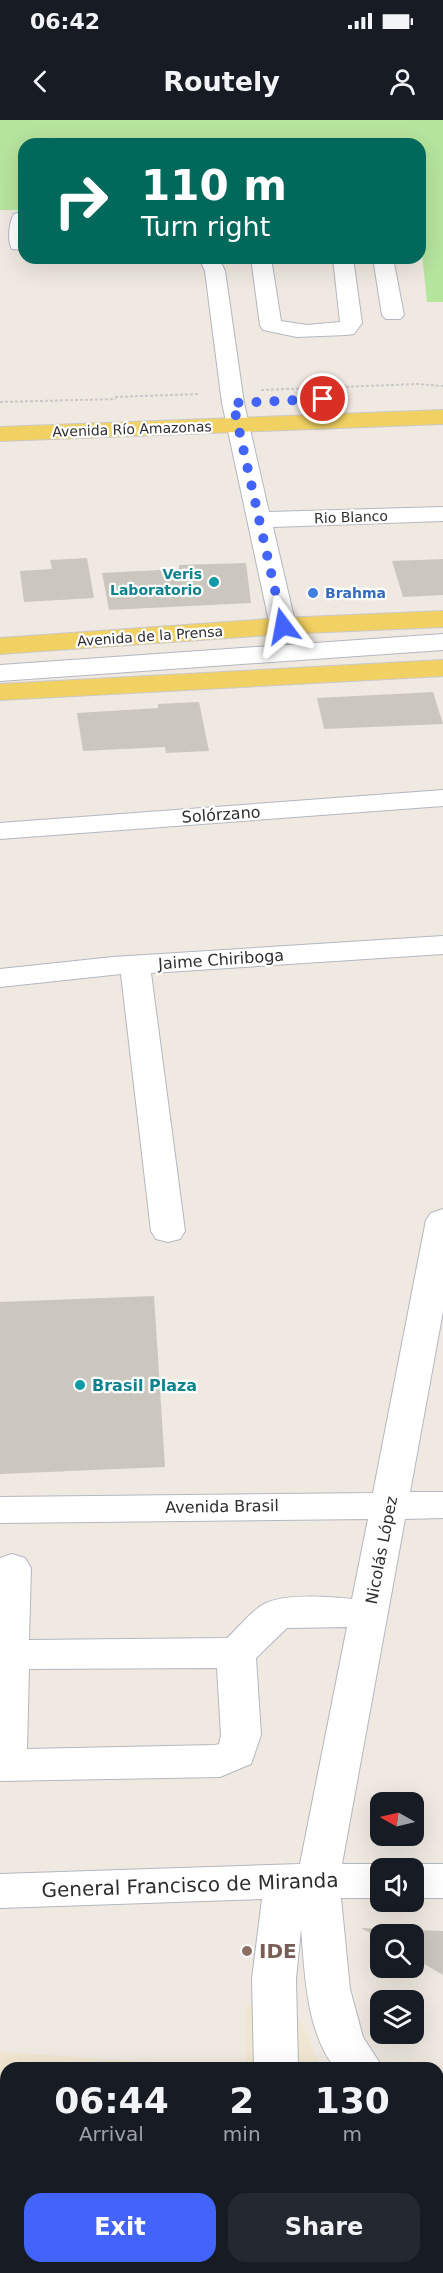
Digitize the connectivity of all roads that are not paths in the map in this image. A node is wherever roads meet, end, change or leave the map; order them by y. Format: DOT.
graph roads {
  1 [pos="18,230"];
  2 [pos="14,245"];
  3 [pos="212,264"];
  4 [pos="262,264"];
  5 [pos="344,264"];
  6 [pos="384,264"];
  7 [pos="393,315"];
  8 [pos="443,396"];
  9 [pos="383,398"];
  10 [pos="235,408"];
  11 [pos="443,417"];
  12 [pos="0,434"];
  13 [pos="443,514"];
  14 [pos="258,520"];
  15 [pos="443,619"];
  16 [pos="283,626"];
  17 [pos="443,642"];
  18 [pos="0,646"];
  19 [pos="443,668"];
  20 [pos="0,673"];
  21 [pos="0,692"];
  22 [pos="443,798"];
  23 [pos="0,831"];
  24 [pos="443,945"];
  25 [pos="135,965"];
  26 [pos="0,978"];
  27 [pos="443,1220"];
  28 [pos="168,1231"];
  29 [pos="389,1504"];
  30 [pos="443,1506"];
  31 [pos="0,1510"];
  32 [pos="12,1568"];
  33 [pos="368,1614"];
  34 [pos="236,1653"];
  35 [pos="4,1655"];
  36 [pos="3,1765"];
  37 [pos="302,1880"];
  38 [pos="370,1881"];
  39 [pos="424,1881"];
  40 [pos="443,1881"];
  41 [pos="0,1891"];
  42 [pos="276,2062"];
  43 [pos="356,2062"];
  1 -- 2 [label="street"];
  3 -- 10 [label="street"];
  4 -- 5 [label="street"];
  6 -- 7 [label="street"];
  8 -- 9 [label="main road"];
  10 -- 11 [label="main road, Avenida Río Amazonas"];
  10 -- 12 [label="main road, Avenida Río Amazonas"];
  10 -- 14 [label="street"];
  13 -- 14 [label="street, Rio Blanco"];
  14 -- 16 [label="street"];
  15 -- 16 [label="main road, Avenida de la Prensa"];
  16 -- 18 [label="main road, Avenida de la Prensa"];
  17 -- 20 [label="street"];
  19 -- 21 [label="main road"];
  22 -- 23 [label="street, Solórzano"];
  24 -- 25 [label="street, Jaime Chiriboga"];
  25 -- 26 [label="street, Jaime Chiriboga"];
  25 -- 28 [label="street"];
  27 -- 29 [label="street, Nicolás López"];
  29 -- 30 [label="street, Avenida Brasil"];
  29 -- 31 [label="street, Avenida Brasil"];
  29 -- 33 [label="street, Nicolás López"];
  32 -- 35 [label="street"];
  33 -- 34 [label="street"];
  33 -- 37 [label="street, Nicolás López"];
  34 -- 35 [label="street"];
  34 -- 36 [label="street"];
  35 -- 36 [label="street"];
  37 -- 38 [label="street, General Francisco de Miranda"];
  37 -- 41 [label="street, General Francisco de Miranda"];
  37 -- 42 [label="street"];
  37 -- 43 [label="street"];
  39 -- 40 [label="street"];
}
